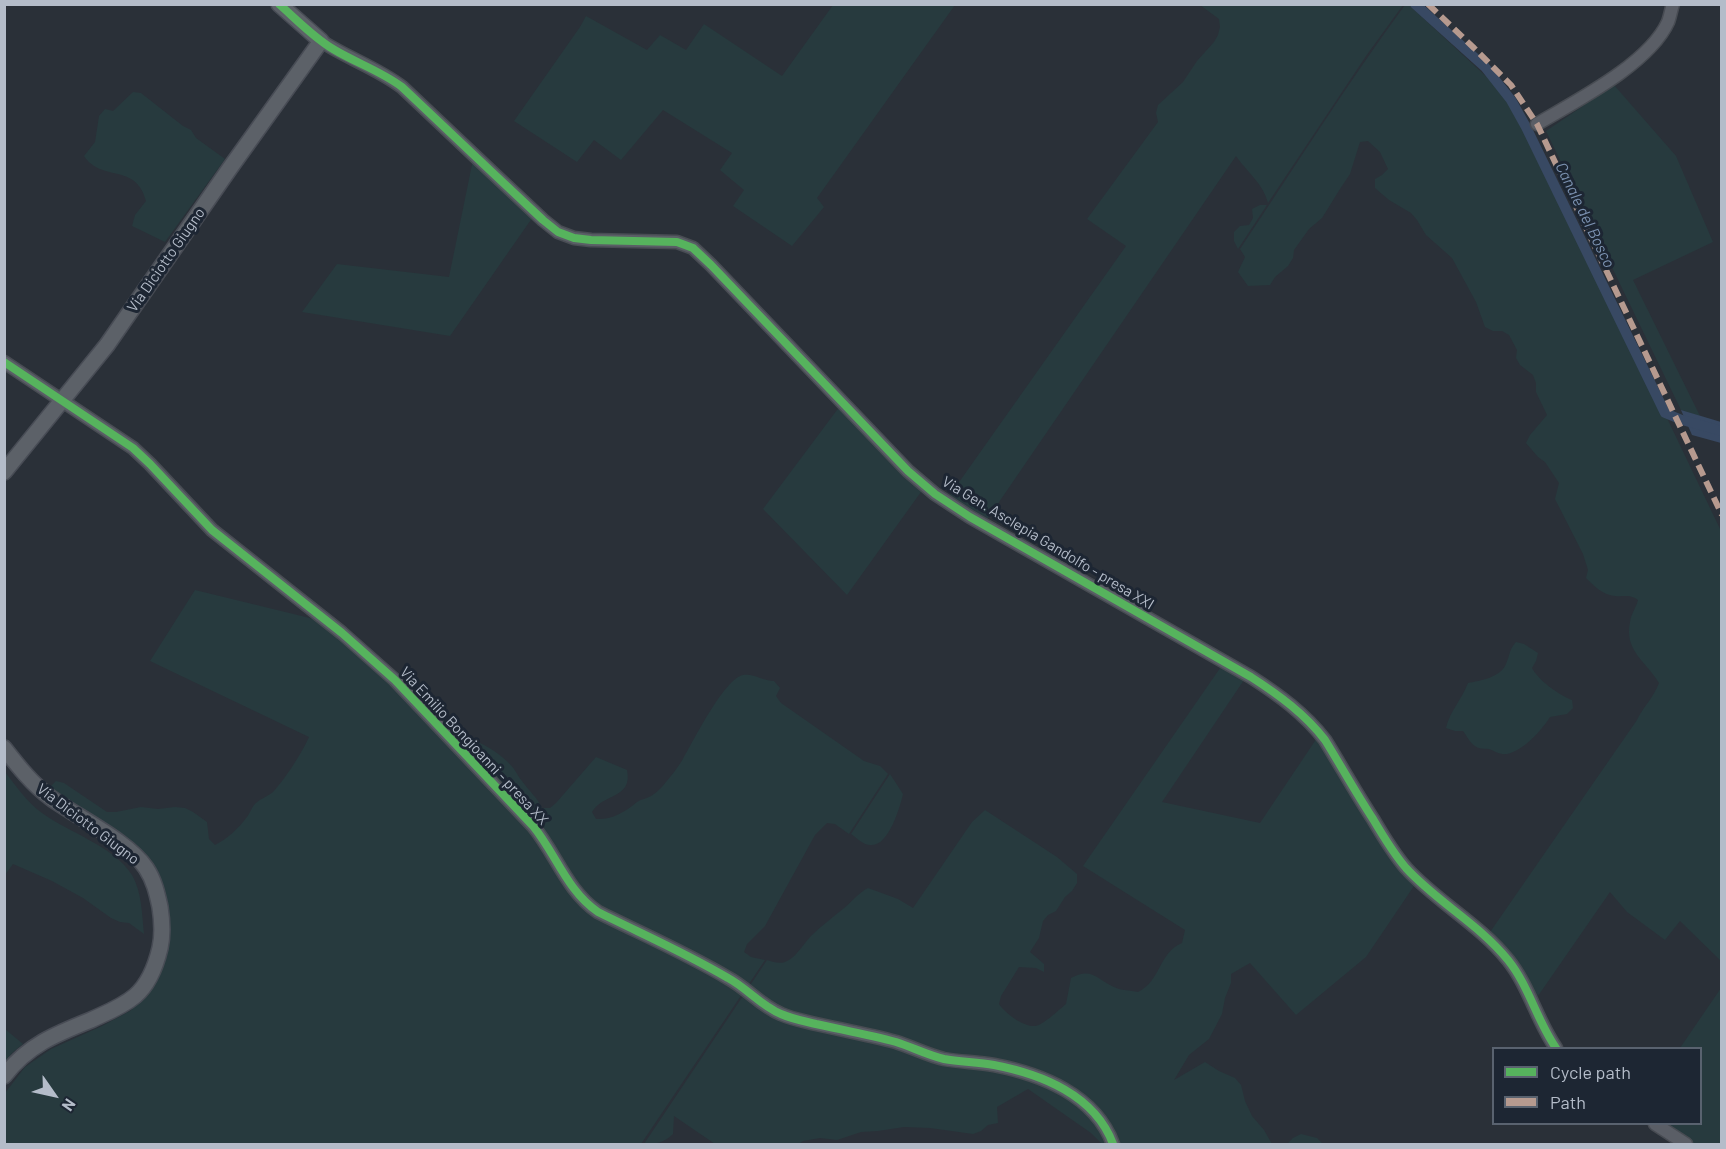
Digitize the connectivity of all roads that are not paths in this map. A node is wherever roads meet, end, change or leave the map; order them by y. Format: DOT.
graph roads {
  1 [pos="279,4"];
  2 [pos="1673,4"];
  3 [pos="321,41"];
  4 [pos="1537,124"];
  5 [pos="4,362"];
  6 [pos="62,401"];
  7 [pos="4,472"];
  8 [pos="4,748"];
  9 [pos="1555,1047"];
  10 [pos="4,1076"];
  11 [pos="1657,1125"];
  12 [pos="1113,1144"];
  13 [pos="1686,1144"];
  1 -- 3 [label="main road"];
  2 -- 4 [label="street"];
  3 -- 6 [label="main road, Via Diciotto Giugno"];
  3 -- 9 [label="street, Via Gen. Asclepia Gandolfo - presa XXI"];
  5 -- 6 [label="street, Via Emilio Bongioanni - presa XX"];
  6 -- 7 [label="main road, Via Diciotto Giugno"];
  6 -- 12 [label="street, Via Emilio Bongioanni - presa XX"];
  8 -- 10 [label="main road, Via Diciotto Giugno"];
  11 -- 13 [label="street"];
}
